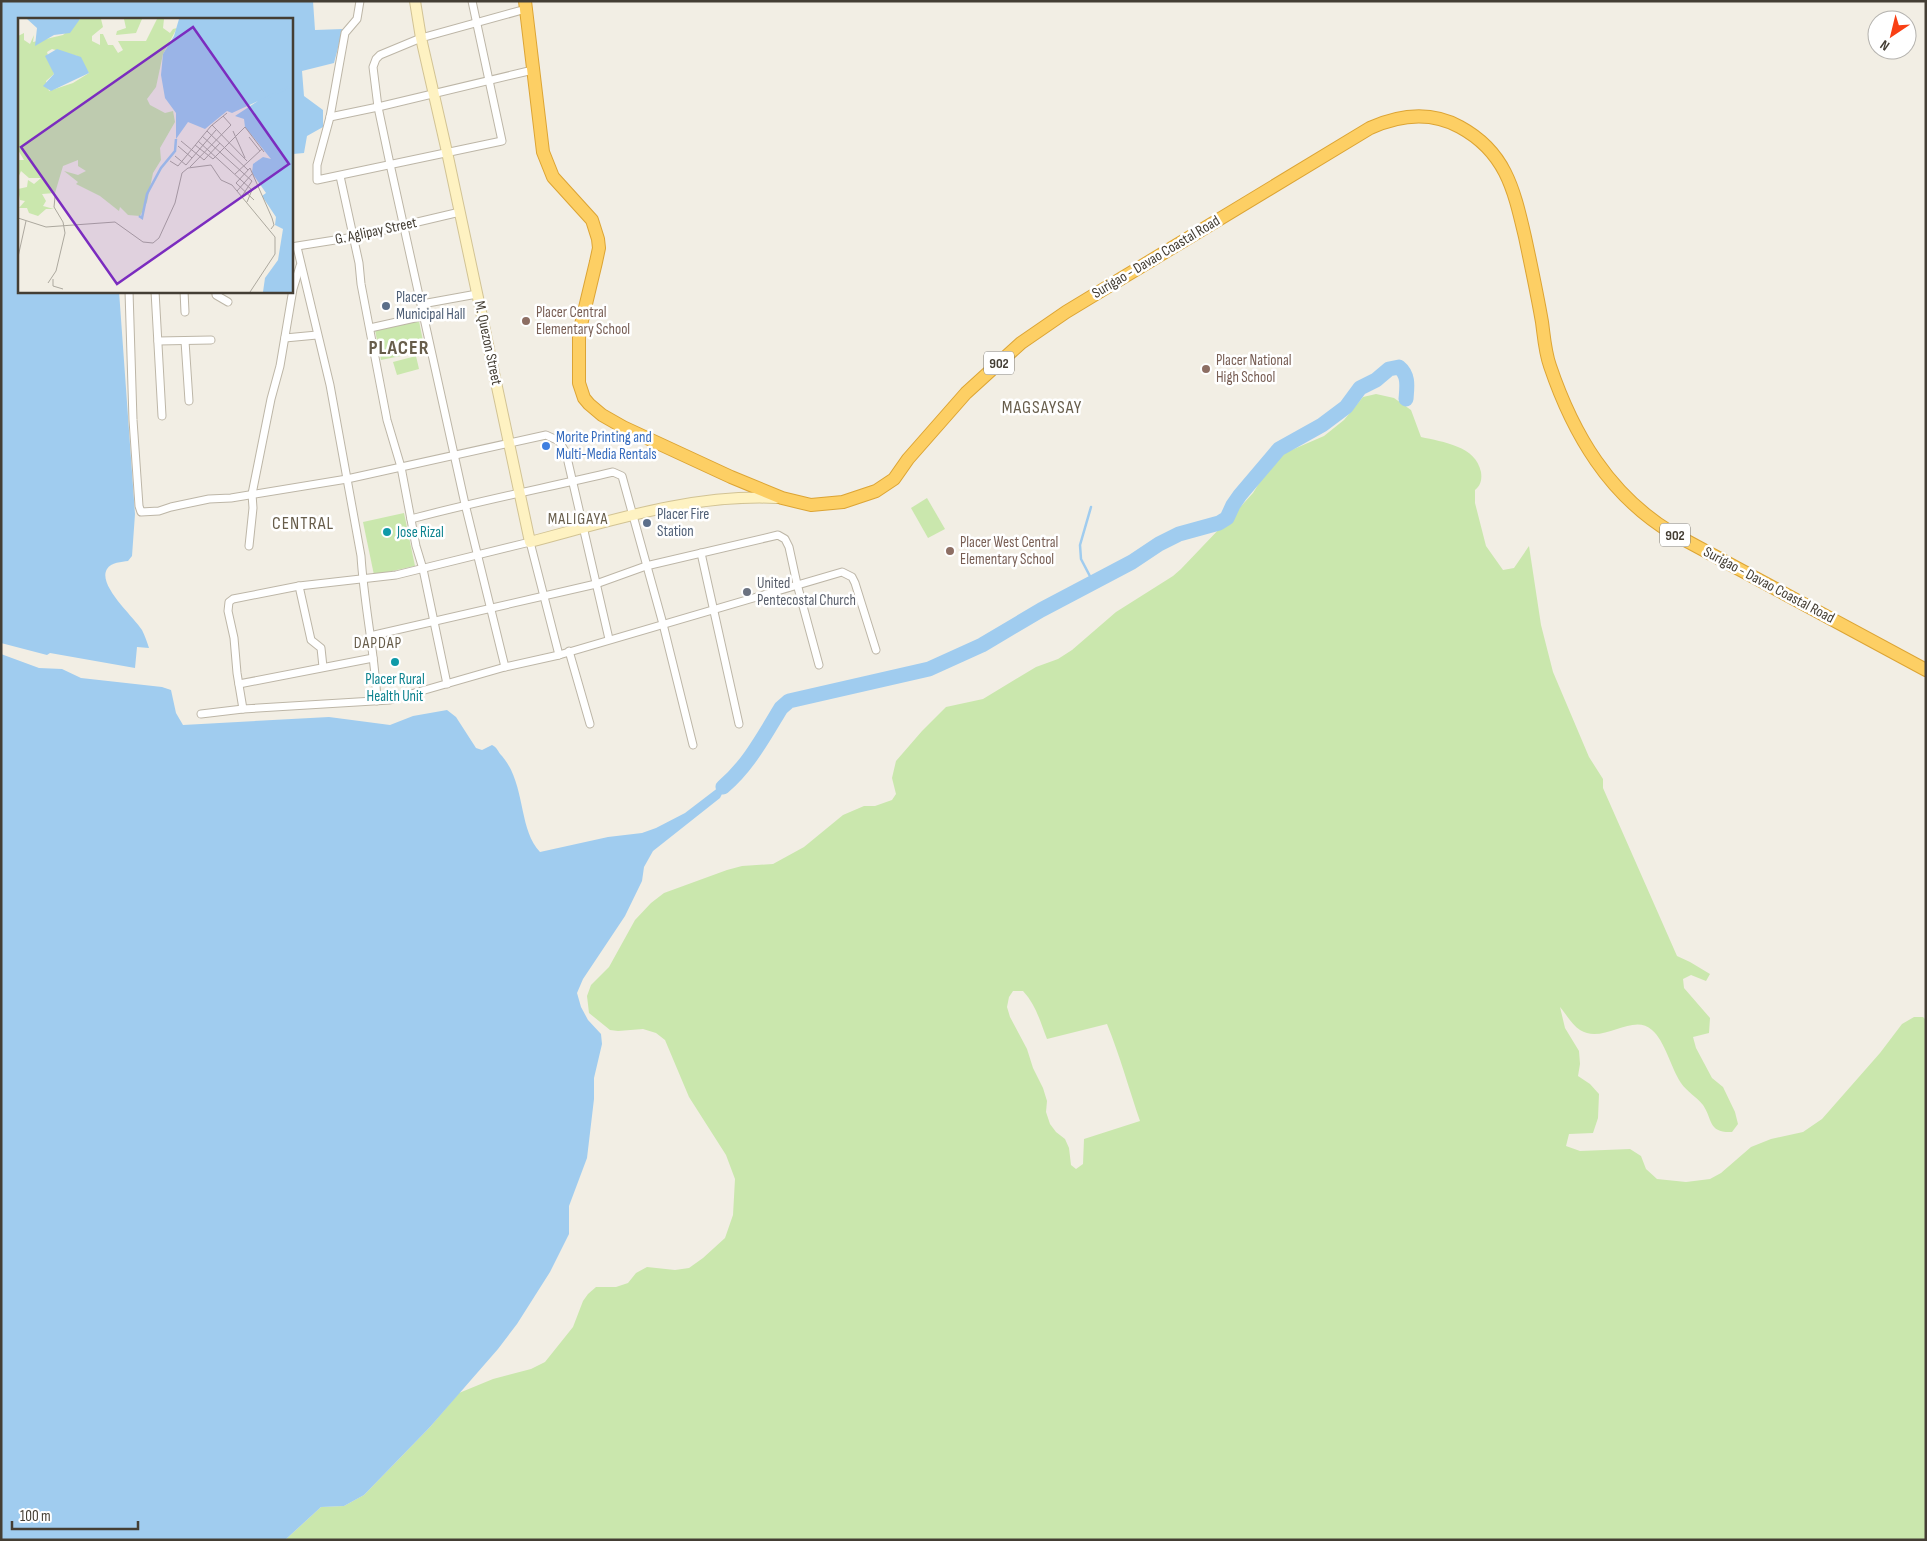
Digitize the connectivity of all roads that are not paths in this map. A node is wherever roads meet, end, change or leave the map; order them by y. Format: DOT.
graph roads {
  1 [pos="360,1"];
  2 [pos="415,1"];
  3 [pos="472,1"];
  4 [pos="525,5"];
  5 [pos="477,23"];
  6 [pos="421,38"];
  7 [pos="533,70"];
  8 [pos="488,81"];
  9 [pos="434,94"];
  10 [pos="378,107"];
  11 [pos="330,117"];
  12 [pos="447,152"];
  13 [pos="390,164"];
  14 [pos="340,176"];
  15 [pos="460,212"];
  16 [pos="404,226"];
  17 [pos="354,236"];
  18 [pos="294,247"];
  19 [pos="300,266"];
  20 [pos="129,292"];
  21 [pos="155,292"];
  22 [pos="184,292"];
  23 [pos="216,292"];
  24 [pos="477,294"];
  25 [pos="228,302"];
  26 [pos="422,304"];
  27 [pos="185,312"];
  28 [pos="424,316"];
  29 [pos="370,328"];
  30 [pos="317,335"];
  31 [pos="285,338"];
  32 [pos="211,340"];
  33 [pos="158,341"];
  34 [pos="185,341"];
  35 [pos="189,401"];
  36 [pos="162,416"];
  37 [pos="510,442"];
  38 [pos="454,454"];
  39 [pos="401,467"];
  40 [pos="347,479"];
  41 [pos="572,482"];
  42 [pos="252,494"];
  43 [pos="521,494"];
  44 [pos="782,498"];
  45 [pos="465,504"];
  46 [pos="632,516"];
  47 [pos="411,519"];
  48 [pos="583,528"];
  49 [pos="530,542"];
  50 [pos="249,546"];
  51 [pos="702,553"];
  52 [pos="478,556"];
  53 [pos="646,566"];
  54 [pos="423,569"];
  55 [pos="362,580"];
  56 [pos="596,584"];
  57 [pos="797,584"];
  58 [pos="299,586"];
  59 [pos="544,595"];
  60 [pos="490,608"];
  61 [pos="715,609"];
  62 [pos="434,622"];
  63 [pos="663,624"];
  64 [pos="370,636"];
  65 [pos="610,639"];
  66 [pos="876,650"];
  67 [pos="569,651"];
  68 [pos="559,655"];
  69 [pos="373,658"];
  70 [pos="819,665"];
  71 [pos="323,667"];
  72 [pos="505,667"];
  73 [pos="1926,670"];
  74 [pos="240,684"];
  75 [pos="447,684"];
  76 [pos="377,701"];
  77 [pos="243,709"];
  78 [pos="201,714"];
  79 [pos="590,724"];
  80 [pos="739,724"];
  81 [pos="693,745"];
  1 -- 11 [label="street"];
  2 -- 6 [label="street, M. Quezon Street"];
  3 -- 5 [label="street"];
  4 -- 5 [label="street"];
  4 -- 7 [label="highway, Surigao - Davao Coastal Road / 902"];
  5 -- 6 [label="street"];
  5 -- 8 [label="street"];
  6 -- 9 [label="street, M. Quezon Street"];
  6 -- 10 [label="street"];
  7 -- 8 [label="street"];
  7 -- 44 [label="highway, Surigao - Davao Coastal Road / 902"];
  8 -- 9 [label="street"];
  8 -- 12 [label="street"];
  9 -- 10 [label="street"];
  9 -- 12 [label="street, M. Quezon Street"];
  10 -- 11 [label="street"];
  10 -- 13 [label="street"];
  11 -- 14 [label="street"];
  12 -- 13 [label="street"];
  12 -- 15 [label="street, M. Quezon Street"];
  13 -- 14 [label="street"];
  13 -- 16 [label="street"];
  14 -- 17 [label="street"];
  15 -- 16 [label="street, G. Aglipay Street"];
  15 -- 24 [label="street, M. Quezon Street"];
  16 -- 17 [label="street, G. Aglipay Street"];
  16 -- 26 [label="street"];
  17 -- 18 [label="street, G. Aglipay Street"];
  17 -- 29 [label="street"];
  18 -- 19 [label="street"];
  19 -- 30 [label="street"];
  19 -- 31 [label="street"];
  20 -- 42 [label="street"];
  21 -- 33 [label="street"];
  22 -- 27 [label="street"];
  23 -- 25 [label="street"];
  24 -- 26 [label="street"];
  24 -- 37 [label="street, M. Quezon Street"];
  26 -- 28 [label="street"];
  28 -- 29 [label="street"];
  28 -- 38 [label="street"];
  29 -- 39 [label="street"];
  30 -- 31 [label="street"];
  30 -- 40 [label="street"];
  31 -- 42 [label="street"];
  32 -- 34 [label="street"];
  33 -- 34 [label="street"];
  33 -- 36 [label="street"];
  34 -- 35 [label="street"];
  37 -- 38 [label="street"];
  37 -- 41 [label="street"];
  37 -- 43 [label="street, M. Quezon Street"];
  38 -- 39 [label="street"];
  38 -- 45 [label="street"];
  39 -- 40 [label="street"];
  39 -- 47 [label="street"];
  40 -- 42 [label="street"];
  40 -- 55 [label="street"];
  41 -- 43 [label="street"];
  41 -- 46 [label="street"];
  41 -- 48 [label="street"];
  42 -- 50 [label="street"];
  43 -- 45 [label="street"];
  43 -- 49 [label="street, M. Quezon Street"];
  44 -- 46 [label="street"];
  44 -- 73 [label="highway, Surigao - Davao Coastal Road / 902"];
  45 -- 47 [label="street"];
  45 -- 52 [label="street"];
  46 -- 48 [label="street"];
  46 -- 53 [label="street"];
  47 -- 54 [label="street"];
  48 -- 49 [label="street"];
  48 -- 56 [label="street"];
  49 -- 52 [label="street"];
  49 -- 59 [label="street, M. Quezon Street"];
  51 -- 53 [label="street"];
  51 -- 57 [label="street"];
  51 -- 61 [label="street"];
  52 -- 54 [label="street"];
  52 -- 60 [label="street"];
  53 -- 56 [label="street"];
  53 -- 63 [label="street"];
  54 -- 55 [label="street"];
  54 -- 62 [label="street"];
  55 -- 58 [label="street"];
  55 -- 64 [label="street"];
  56 -- 59 [label="street"];
  56 -- 65 [label="street"];
  57 -- 61 [label="street"];
  57 -- 66 [label="street"];
  57 -- 70 [label="street"];
  58 -- 71 [label="street"];
  58 -- 74 [label="street"];
  59 -- 60 [label="street"];
  59 -- 68 [label="street, M. Quezon Street"];
  60 -- 62 [label="street"];
  60 -- 72 [label="street"];
  61 -- 63 [label="street"];
  61 -- 80 [label="street"];
  62 -- 64 [label="street"];
  62 -- 75 [label="street"];
  63 -- 65 [label="street"];
  63 -- 81 [label="street"];
  64 -- 69 [label="street"];
  65 -- 67 [label="street"];
  67 -- 68 [label="street"];
  67 -- 79 [label="street"];
  68 -- 72 [label="street"];
  69 -- 71 [label="street"];
  69 -- 76 [label="street"];
  71 -- 74 [label="street"];
  72 -- 75 [label="street"];
  74 -- 77 [label="street"];
  75 -- 76 [label="street"];
  76 -- 77 [label="street"];
  77 -- 78 [label="street"];
}
